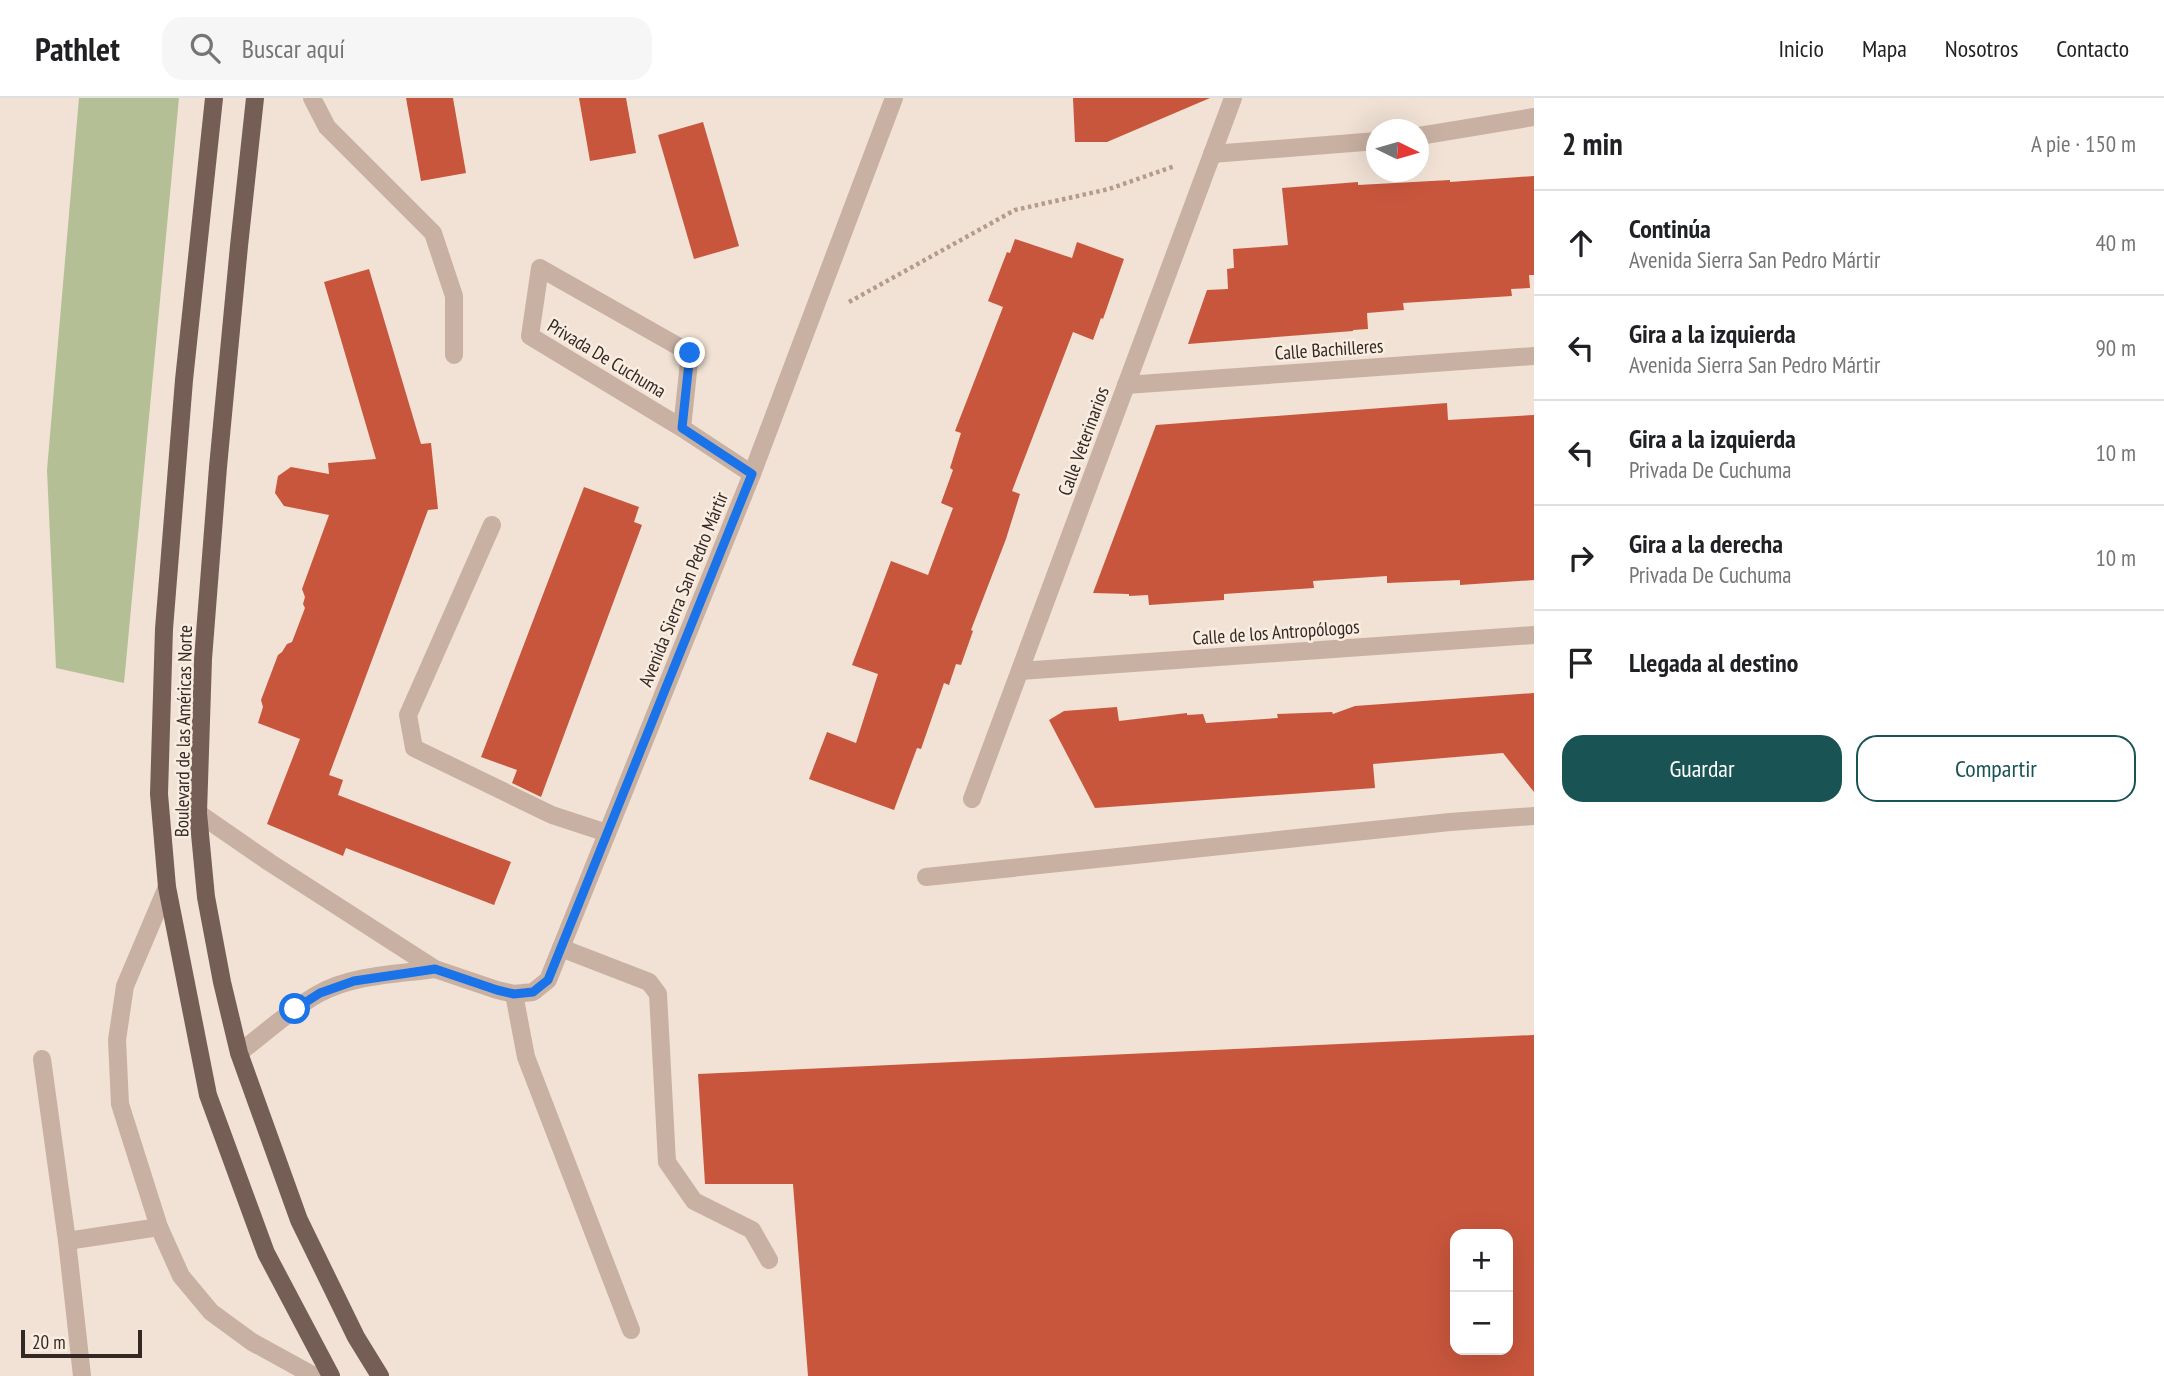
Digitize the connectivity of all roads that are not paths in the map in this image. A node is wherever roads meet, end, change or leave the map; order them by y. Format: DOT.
graph roads {
  1 [pos="214,98"];
  2 [pos="255,98"];
  3 [pos="312,98"];
  4 [pos="894,98"];
  5 [pos="1233,98"];
  6 [pos="1534,117"];
  7 [pos="1429,134"];
  8 [pos="1366,142"];
  9 [pos="1212,154"];
  10 [pos="454,355"];
  11 [pos="1534,356"];
  12 [pos="1126,384"];
  13 [pos="682,428"];
  14 [pos="752,474"];
  15 [pos="492,525"];
  16 [pos="1534,635"];
  17 [pos="1020,671"];
  18 [pos="972,799"];
  19 [pos="198,813"];
  20 [pos="1534,816"];
  21 [pos="607,833"];
  22 [pos="926,877"];
  23 [pos="167,887"];
  24 [pos="561,948"];
  25 [pos="435,969"];
  26 [pos="514,994"];
  27 [pos="239,1053"];
  28 [pos="41,1059"];
  29 [pos="159,1227"];
  30 [pos="67,1241"];
  31 [pos="769,1260"];
  32 [pos="631,1330"];
  33 [pos="82,1376"];
  34 [pos="314,1376"];
  35 [pos="331,1376"];
  36 [pos="380,1376"];
  1 -- 23 [label="main road, Boulevard de las Américas Norte"];
  2 -- 19 [label="main road, Boulevard de las Américas Norte"];
  3 -- 10 [label="street"];
  4 -- 14 [label="street, Avenida Sierra San Pedro Mártir"];
  5 -- 9 [label="street, Calle Veterinarios"];
  6 -- 7 [label="street"];
  8 -- 9 [label="street"];
  9 -- 12 [label="street, Calle Veterinarios"];
  11 -- 12 [label="street, Calle Bachilleres"];
  12 -- 17 [label="street, Calle Veterinarios"];
  13 -- 13 [label="street, Privada De Cuchuma"];
  13 -- 14 [label="street, Privada De Cuchuma"];
  14 -- 21 [label="street, Avenida Sierra San Pedro Mártir"];
  15 -- 21 [label="street"];
  16 -- 17 [label="street, Calle de los Antropólogos"];
  17 -- 18 [label="street, Calle Veterinarios"];
  19 -- 25 [label="street"];
  19 -- 27 [label="main road, Boulevard de las Américas Norte"];
  20 -- 22 [label="street"];
  21 -- 24 [label="street, Avenida Sierra San Pedro Mártir"];
  23 -- 29 [label="street"];
  23 -- 35 [label="main road, Boulevard de las Américas Norte"];
  24 -- 26 [label="street, Avenida Sierra San Pedro Mártir"];
  24 -- 31 [label="street"];
  25 -- 26 [label="street"];
  25 -- 27 [label="street"];
  26 -- 32 [label="street"];
  27 -- 36 [label="main road, Boulevard de las Américas Norte"];
  28 -- 30 [label="street"];
  29 -- 30 [label="street"];
  29 -- 34 [label="street"];
  30 -- 33 [label="street"];
}
